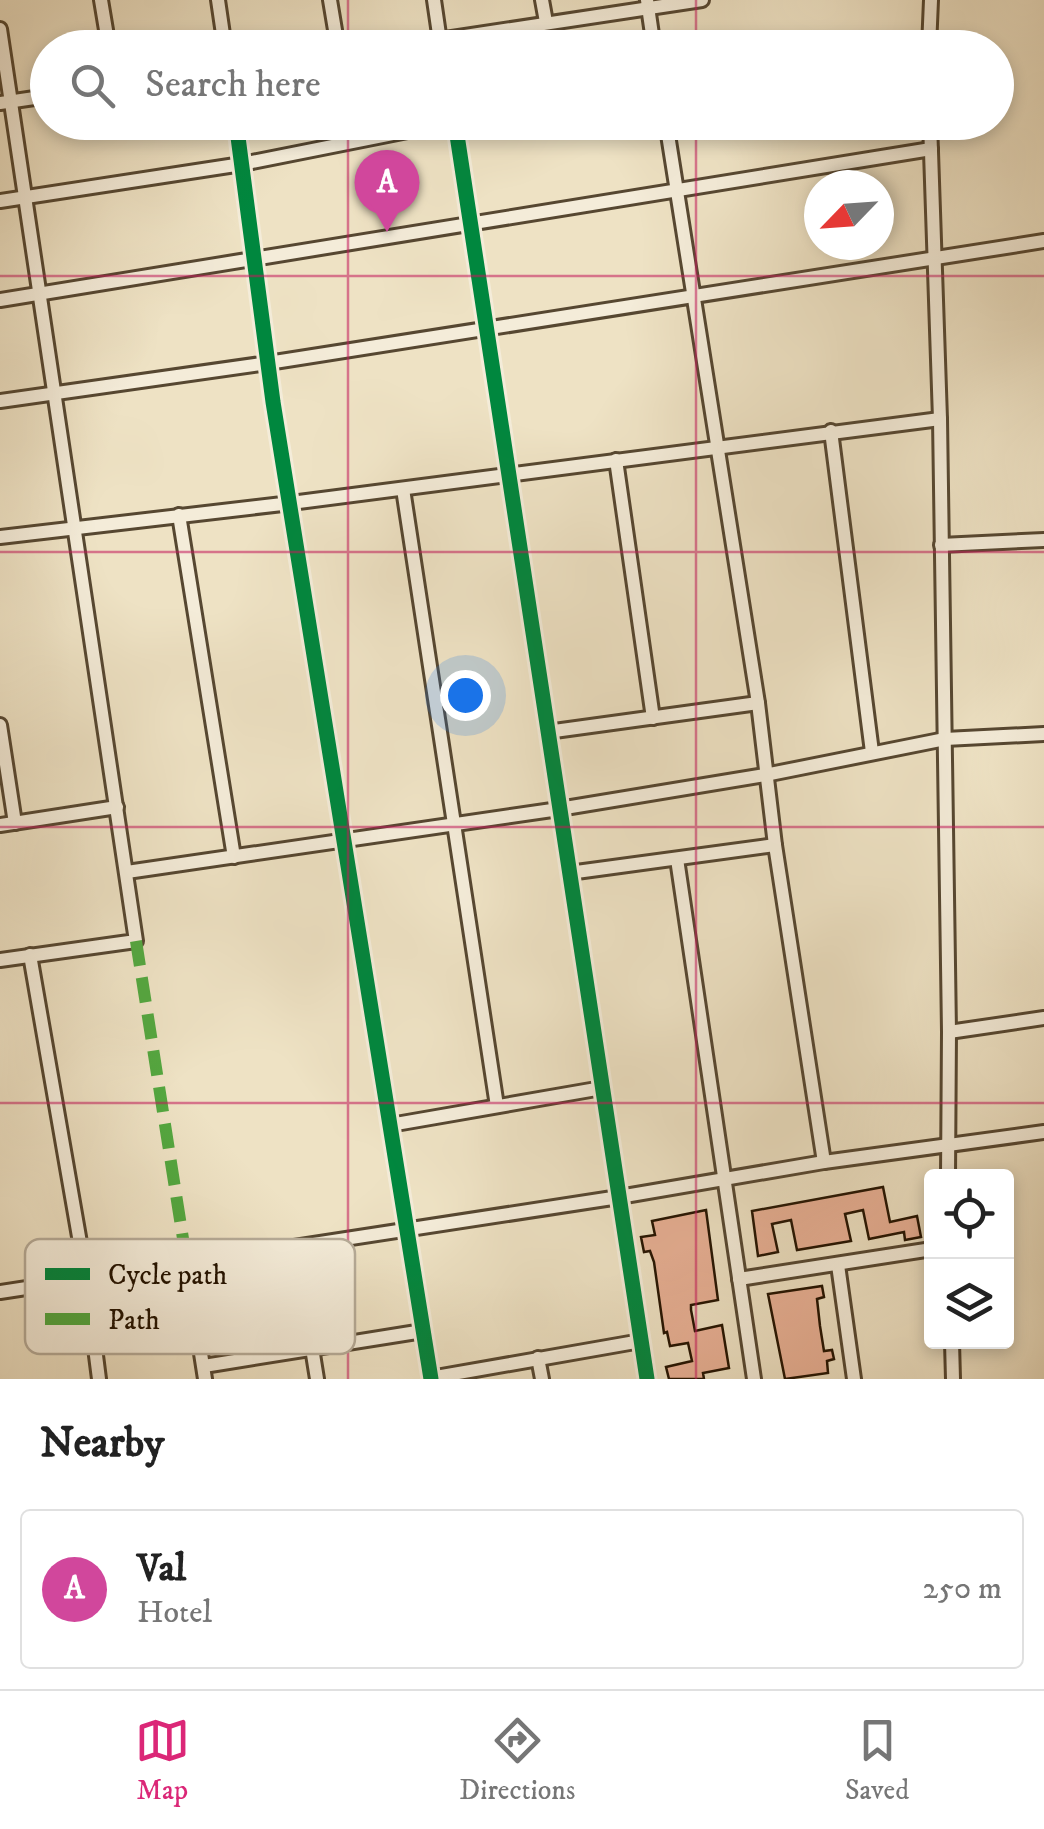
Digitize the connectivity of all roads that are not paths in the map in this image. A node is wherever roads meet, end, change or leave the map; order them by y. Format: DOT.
graph roads {
  1 [pos="102,0"];
  2 [pos="218,0"];
  3 [pos="330,0"];
  4 [pos="434,0"];
  5 [pos="542,0"];
  6 [pos="702,0"];
  7 [pos="931,0"];
  8 [pos="648,4"];
  9 [pos="546,22"];
  10 [pos="0,29"];
  11 [pos="106,30"];
  12 [pos="222,30"];
  13 [pos="335,30"];
  14 [pos="438,30"];
  15 [pos="506,30"];
  16 [pos="652,30"];
  17 [pos="930,30"];
  18 [pos="6,103"];
  19 [pos="239,140"];
  20 [pos="372,140"];
  21 [pos="457,140"];
  22 [pos="669,140"];
  23 [pos="931,140"];
  24 [pos="931,148"];
  25 [pos="242,164"];
  26 [pos="677,189"];
  27 [pos="27,198"];
  28 [pos="0,202"];
  29 [pos="472,224"];
  30 [pos="1044,241"];
  31 [pos="254,257"];
  32 [pos="934,257"];
  33 [pos="40,294"];
  34 [pos="692,296"];
  35 [pos="0,300"];
  36 [pos="487,330"];
  37 [pos="268,364"];
  38 [pos="52,392"];
  39 [pos="0,401"];
  40 [pos="940,419"];
  41 [pos="831,432"];
  42 [pos="715,446"];
  43 [pos="616,460"];
  44 [pos="508,474"];
  45 [pos="403,489"];
  46 [pos="291,504"];
  47 [pos="179,515"];
  48 [pos="74,528"];
  49 [pos="0,537"];
  50 [pos="1044,540"];
  51 [pos="941,544"];
  52 [pos="758,703"];
  53 [pos="653,718"];
  54 [pos="0,725"];
  55 [pos="547,732"];
  56 [pos="1044,734"];
  57 [pos="945,740"];
  58 [pos="872,752"];
  59 [pos="765,775"];
  60 [pos="117,808"];
  61 [pos="559,809"];
  62 [pos="453,822"];
  63 [pos="7,824"];
  64 [pos="345,839"];
  65 [pos="775,844"];
  66 [pos="234,856"];
  67 [pos="677,858"];
  68 [pos="127,872"];
  69 [pos="569,873"];
  70 [pos="30,956"];
  71 [pos="0,960"];
  72 [pos="1044,1018"];
  73 [pos="949,1032"];
  74 [pos="602,1088"];
  75 [pos="497,1106"];
  76 [pos="390,1125"];
  77 [pos="1044,1132"];
  78 [pos="947,1146"];
  79 [pos="824,1162"];
  80 [pos="948,1169"];
  81 [pos="723,1180"];
  82 [pos="618,1197"];
  83 [pos="406,1230"];
  84 [pos="79,1239"];
  85 [pos="348,1239"];
  86 [pos="924,1250"];
  87 [pos="838,1265"];
  88 [pos="738,1279"];
  89 [pos="25,1288"];
  90 [pos="0,1292"];
  91 [pos="423,1331"];
  92 [pos="355,1341"];
  93 [pos="640,1341"];
  94 [pos="952,1349"];
  95 [pos="96,1354"];
  96 [pos="285,1354"];
  97 [pos="313,1354"];
  98 [pos="538,1358"];
  99 [pos="205,1372"];
  100 [pos="99,1379"];
  101 [pos="317,1379"];
  102 [pos="430,1379"];
  103 [pos="542,1379"];
  104 [pos="647,1379"];
  105 [pos="754,1379"];
  106 [pos="854,1379"];
  107 [pos="953,1379"];
  1 -- 11 [label="street"];
  2 -- 12 [label="street"];
  3 -- 13 [label="street"];
  4 -- 14 [label="street"];
  5 -- 9 [label="street"];
  6 -- 8 [label="street"];
  7 -- 17 [label="street"];
  8 -- 9 [label="street"];
  8 -- 16 [label="street"];
  9 -- 15 [label="street"];
  10 -- 18 [label="street"];
  18 -- 27 [label="street"];
  19 -- 25 [label="street"];
  20 -- 25 [label="street"];
  21 -- 29 [label="street"];
  22 -- 26 [label="street"];
  23 -- 24 [label="street"];
  24 -- 26 [label="street"];
  24 -- 32 [label="street"];
  25 -- 27 [label="street"];
  25 -- 31 [label="street"];
  26 -- 29 [label="street"];
  26 -- 34 [label="street"];
  27 -- 28 [label="street"];
  27 -- 33 [label="street"];
  29 -- 31 [label="street"];
  29 -- 36 [label="street"];
  30 -- 32 [label="street"];
  31 -- 33 [label="street"];
  31 -- 37 [label="street"];
  32 -- 34 [label="street"];
  32 -- 40 [label="street"];
  33 -- 35 [label="street"];
  33 -- 38 [label="street"];
  34 -- 36 [label="street"];
  34 -- 42 [label="street"];
  36 -- 37 [label="street"];
  36 -- 44 [label="street"];
  37 -- 38 [label="street"];
  37 -- 46 [label="street"];
  38 -- 39 [label="street"];
  38 -- 48 [label="street"];
  40 -- 41 [label="street"];
  40 -- 51 [label="street"];
  41 -- 42 [label="street"];
  41 -- 58 [label="street"];
  42 -- 43 [label="street"];
  42 -- 52 [label="street"];
  43 -- 44 [label="street"];
  43 -- 53 [label="street"];
  44 -- 45 [label="street"];
  44 -- 55 [label="street"];
  45 -- 46 [label="street"];
  45 -- 62 [label="street"];
  46 -- 47 [label="street"];
  46 -- 64 [label="street"];
  47 -- 48 [label="street"];
  47 -- 66 [label="street"];
  48 -- 49 [label="street"];
  48 -- 60 [label="street"];
  50 -- 51 [label="street"];
  51 -- 57 [label="street"];
  52 -- 53 [label="street"];
  52 -- 59 [label="street"];
  53 -- 55 [label="street"];
  54 -- 63 [label="street"];
  55 -- 61 [label="street"];
  56 -- 57 [label="street"];
  57 -- 58 [label="street"];
  57 -- 73 [label="street"];
  58 -- 59 [label="street"];
  59 -- 61 [label="street"];
  59 -- 65 [label="street"];
  60 -- 63 [label="street"];
  60 -- 68 [label="street"];
  61 -- 62 [label="street"];
  61 -- 69 [label="street"];
  62 -- 64 [label="street"];
  62 -- 75 [label="street"];
  64 -- 66 [label="street"];
  64 -- 76 [label="street"];
  65 -- 67 [label="street"];
  65 -- 79 [label="street"];
  66 -- 68 [label="street"];
  67 -- 69 [label="street"];
  67 -- 81 [label="street"];
  68 -- 70 [label="street"];
  69 -- 74 [label="street"];
  70 -- 71 [label="street"];
  70 -- 84 [label="street"];
  72 -- 73 [label="street"];
  73 -- 78 [label="street"];
  74 -- 75 [label="street"];
  74 -- 82 [label="street"];
  75 -- 76 [label="street"];
  76 -- 83 [label="street"];
  77 -- 78 [label="street"];
  78 -- 79 [label="street"];
  78 -- 80 [label="street"];
  79 -- 81 [label="street"];
  81 -- 82 [label="street"];
  81 -- 88 [label="street"];
  82 -- 83 [label="street"];
  82 -- 93 [label="street"];
  83 -- 85 [label="street"];
  83 -- 91 [label="street"];
  86 -- 87 [label="street"];
  87 -- 88 [label="street"];
  87 -- 106 [label="street"];
  88 -- 105 [label="street"];
  89 -- 90 [label="street"];
  91 -- 92 [label="street"];
  91 -- 102 [label="street"];
  93 -- 98 [label="street"];
  93 -- 104 [label="street"];
  94 -- 107 [label="street"];
  95 -- 100 [label="street"];
  96 -- 99 [label="street"];
  97 -- 101 [label="street"];
  98 -- 102 [label="street"];
  98 -- 103 [label="street"];
}
